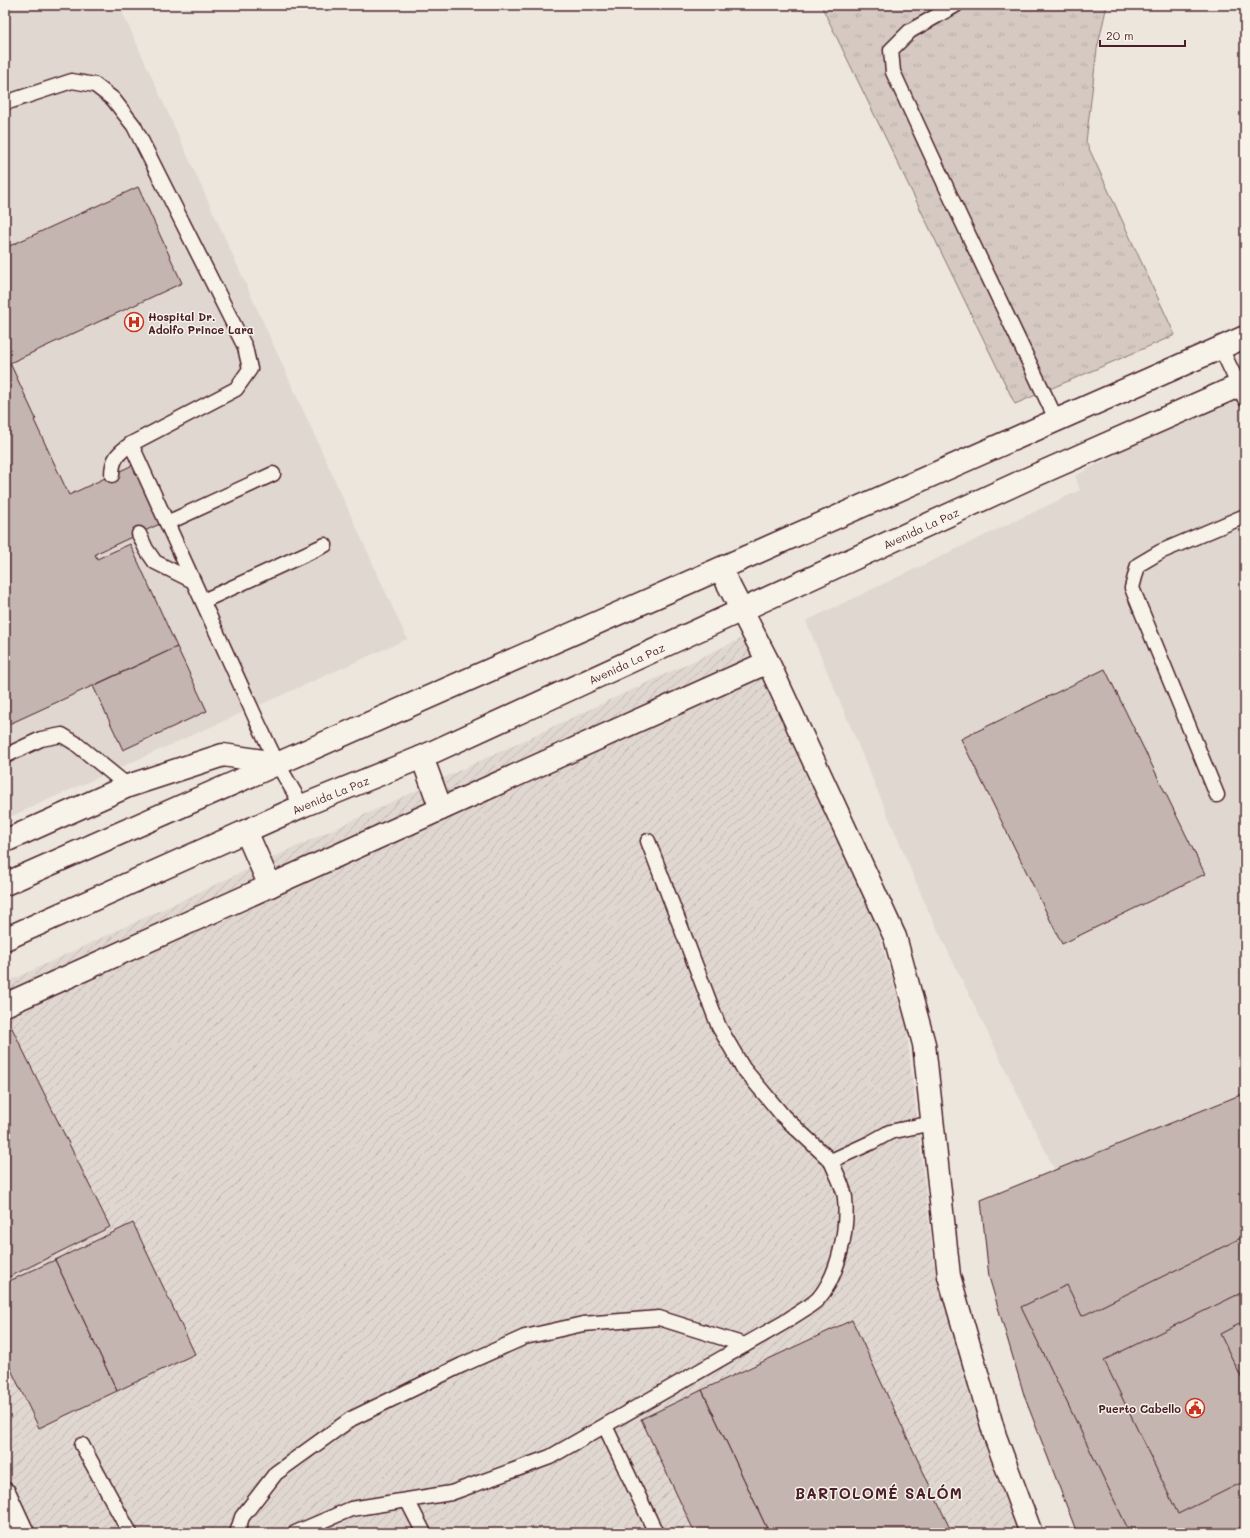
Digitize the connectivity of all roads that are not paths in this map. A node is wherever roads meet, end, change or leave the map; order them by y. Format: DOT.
graph roads {
  1 [pos="956,5"];
  2 [pos="5,103"];
  3 [pos="1245,337"];
  4 [pos="1220,348"];
  5 [pos="1243,389"];
  6 [pos="1057,421"];
  7 [pos="131,444"];
  8 [pos="273,474"];
  9 [pos="112,475"];
  10 [pos="1245,516"];
  11 [pos="166,523"];
  12 [pos="139,534"];
  13 [pos="325,545"];
  14 [pos="721,570"];
  15 [pos="193,581"];
  16 [pos="203,601"];
  17 [pos="742,610"];
  18 [pos="768,662"];
  19 [pos="5,756"];
  20 [pos="422,757"];
  21 [pos="277,763"];
  22 [pos="128,786"];
  23 [pos="1217,795"];
  24 [pos="302,806"];
  25 [pos="441,809"];
  26 [pos="246,831"];
  27 [pos="5,841"];
  28 [pos="648,841"];
  29 [pos="5,884"];
  30 [pos="270,886"];
  31 [pos="5,939"];
  32 [pos="5,1005"];
  33 [pos="932,1123"];
  34 [pos="831,1161"];
  35 [pos="745,1345"];
  36 [pos="605,1426"];
  37 [pos="82,1445"];
  38 [pos="5,1494"];
  39 [pos="407,1500"];
  40 [pos="23,1533"];
  41 [pos="130,1533"];
  42 [pos="237,1533"];
  43 [pos="294,1533"];
  44 [pos="424,1533"];
  45 [pos="656,1533"];
  46 [pos="1031,1533"];
  1 -- 6 [label="lane"];
  2 -- 7 [label="lane"];
  3 -- 4 [label="street"];
  4 -- 5 [label="lane"];
  4 -- 6 [label="street"];
  5 -- 17 [label="street, Avenida La Paz"];
  6 -- 14 [label="street"];
  7 -- 9 [label="lane"];
  7 -- 11 [label="lane"];
  8 -- 11 [label="lane"];
  10 -- 23 [label="lane"];
  11 -- 15 [label="lane"];
  12 -- 15 [label="lane"];
  13 -- 16 [label="lane"];
  14 -- 17 [label="street"];
  14 -- 21 [label="street"];
  15 -- 16 [label="lane"];
  16 -- 21 [label="lane"];
  17 -- 18 [label="street"];
  17 -- 20 [label="street, Avenida La Paz"];
  18 -- 25 [label="street"];
  18 -- 33 [label="street"];
  19 -- 22 [label="lane"];
  20 -- 24 [label="street, Avenida La Paz"];
  20 -- 25 [label="street"];
  21 -- 22 [label="street"];
  21 -- 24 [label="lane"];
  21 -- 29 [label="street"];
  22 -- 27 [label="street"];
  24 -- 26 [label="street, Avenida La Paz"];
  25 -- 30 [label="street"];
  26 -- 30 [label="street"];
  26 -- 31 [label="street, Avenida La Paz"];
  28 -- 34 [label="lane"];
  30 -- 32 [label="street"];
  33 -- 34 [label="lane"];
  33 -- 46 [label="street"];
  34 -- 35 [label="lane"];
  35 -- 36 [label="lane"];
  35 -- 42 [label="lane"];
  36 -- 39 [label="lane"];
  36 -- 45 [label="lane"];
  37 -- 41 [label="lane"];
  38 -- 40 [label="street"];
  39 -- 43 [label="lane"];
  39 -- 44 [label="lane"];
}
